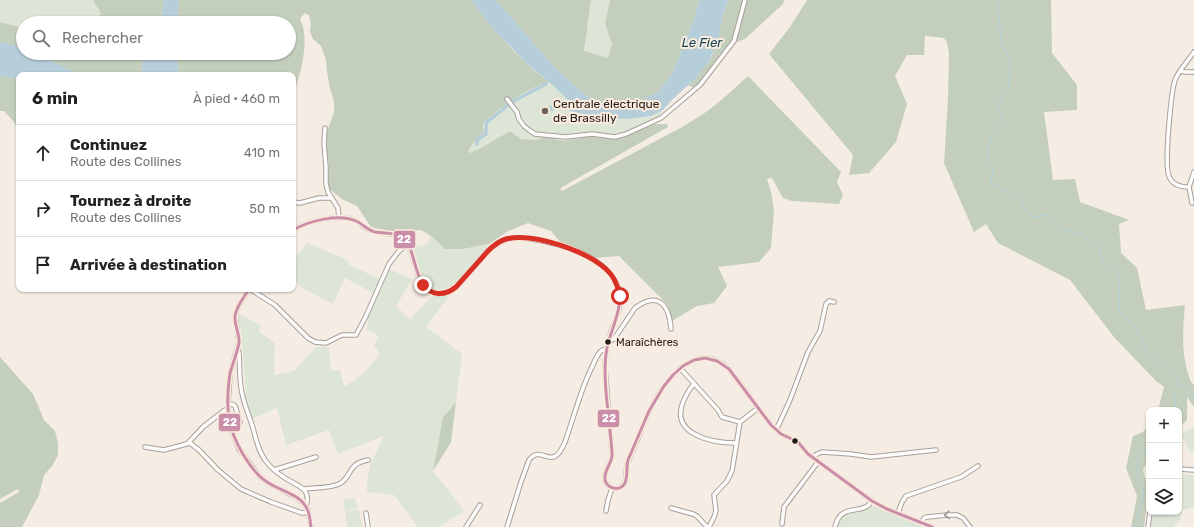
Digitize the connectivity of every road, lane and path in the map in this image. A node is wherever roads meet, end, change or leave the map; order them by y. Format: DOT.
graph roads {
  1 [pos="746,0"];
  2 [pos="1193,55"];
  3 [pos="1180,71"];
  4 [pos="1194,72"];
  5 [pos="510,102"];
  6 [pos="325,128"];
  7 [pos="1194,172"];
  8 [pos="1189,187"];
  9 [pos="332,198"];
  10 [pos="296,202"];
  11 [pos="1192,203"];
  12 [pos="339,218"];
  13 [pos="296,228"];
  14 [pos="407,245"];
  15 [pos="248,292"];
  16 [pos="254,292"];
  17 [pos="834,302"];
  18 [pos="671,329"];
  19 [pos="608,342"];
  20 [pos="238,349"];
  21 [pos="607,349"];
  22 [pos="680,368"];
  23 [pos="694,384"];
  24 [pos="228,405"];
  25 [pos="758,408"];
  26 [pos="228,410"];
  27 [pos="240,422"];
  28 [pos="740,422"];
  29 [pos="776,429"];
  30 [pos="188,443"];
  31 [pos="736,443"];
  32 [pos="145,447"];
  33 [pos="936,450"];
  34 [pos="316,457"];
  35 [pos="813,458"];
  36 [pos="368,460"];
  37 [pos="818,462"];
  38 [pos="978,466"];
  39 [pos="1182,469"];
  40 [pos="274,470"];
  41 [pos="1194,470"];
  42 [pos="612,488"];
  43 [pos="304,489"];
  44 [pos="872,501"];
  45 [pos="480,505"];
  46 [pos="306,506"];
  47 [pos="671,508"];
  48 [pos="606,511"];
  49 [pos="308,512"];
  50 [pos="366,513"];
  51 [pos="898,513"];
  52 [pos="1150,515"];
  53 [pos="922,523"];
  54 [pos="782,524"];
  55 [pos="311,527"];
  56 [pos="368,527"];
  57 [pos="466,527"];
  58 [pos="507,527"];
  59 [pos="708,527"];
  60 [pos="835,527"];
  61 [pos="932,527"];
  62 [pos="970,527"];
  63 [pos="1148,527"];
  1 -- 5 [label="street"];
  2 -- 3 [label="street"];
  3 -- 4 [label="street"];
  3 -- 8 [label="street"];
  6 -- 9 [label="street"];
  7 -- 8 [label="street"];
  8 -- 11 [label="street"];
  9 -- 10 [label="street"];
  9 -- 12 [label="street"];
  12 -- 13 [label="street"];
  12 -- 14 [label="street"];
  14 -- 16 [label="street"];
  14 -- 19 [label="street"];
  15 -- 20 [label="street"];
  17 -- 29 [label="street"];
  18 -- 19 [label="street"];
  19 -- 21 [label="street"];
  20 -- 24 [label="street"];
  20 -- 40 [label="street"];
  21 -- 42 [label="street"];
  21 -- 58 [label="street"];
  22 -- 23 [label="street"];
  22 -- 25 [label="street"];
  22 -- 42 [label="street"];
  23 -- 28 [label="street"];
  23 -- 31 [label="street"];
  24 -- 26 [label="street"];
  24 -- 27 [label="street"];
  25 -- 28 [label="street"];
  25 -- 29 [label="street"];
  26 -- 30 [label="street"];
  26 -- 46 [label="street"];
  28 -- 31 [label="street"];
  29 -- 35 [label="street"];
  30 -- 32 [label="street"];
  30 -- 49 [label="street"];
  31 -- 59 [label="street"];
  33 -- 35 [label="street"];
  34 -- 40 [label="street"];
  35 -- 37 [label="street"];
  36 -- 43 [label="street"];
  37 -- 44 [label="street"];
  37 -- 54 [label="street"];
  38 -- 51 [label="street"];
  39 -- 41 [label="street"];
  40 -- 43 [label="street"];
  42 -- 48 [label="street"];
  43 -- 46 [label="street"];
  44 -- 51 [label="street"];
  44 -- 60 [label="street"];
  45 -- 57 [label="street"];
  46 -- 49 [label="street"];
  47 -- 59 [label="street"];
  49 -- 55 [label="street"];
  50 -- 56 [label="street"];
  51 -- 53 [label="street"];
  52 -- 63 [label="street"];
  53 -- 61 [label="street"];
  62 -- 53 [label="street, one-way"];
}
